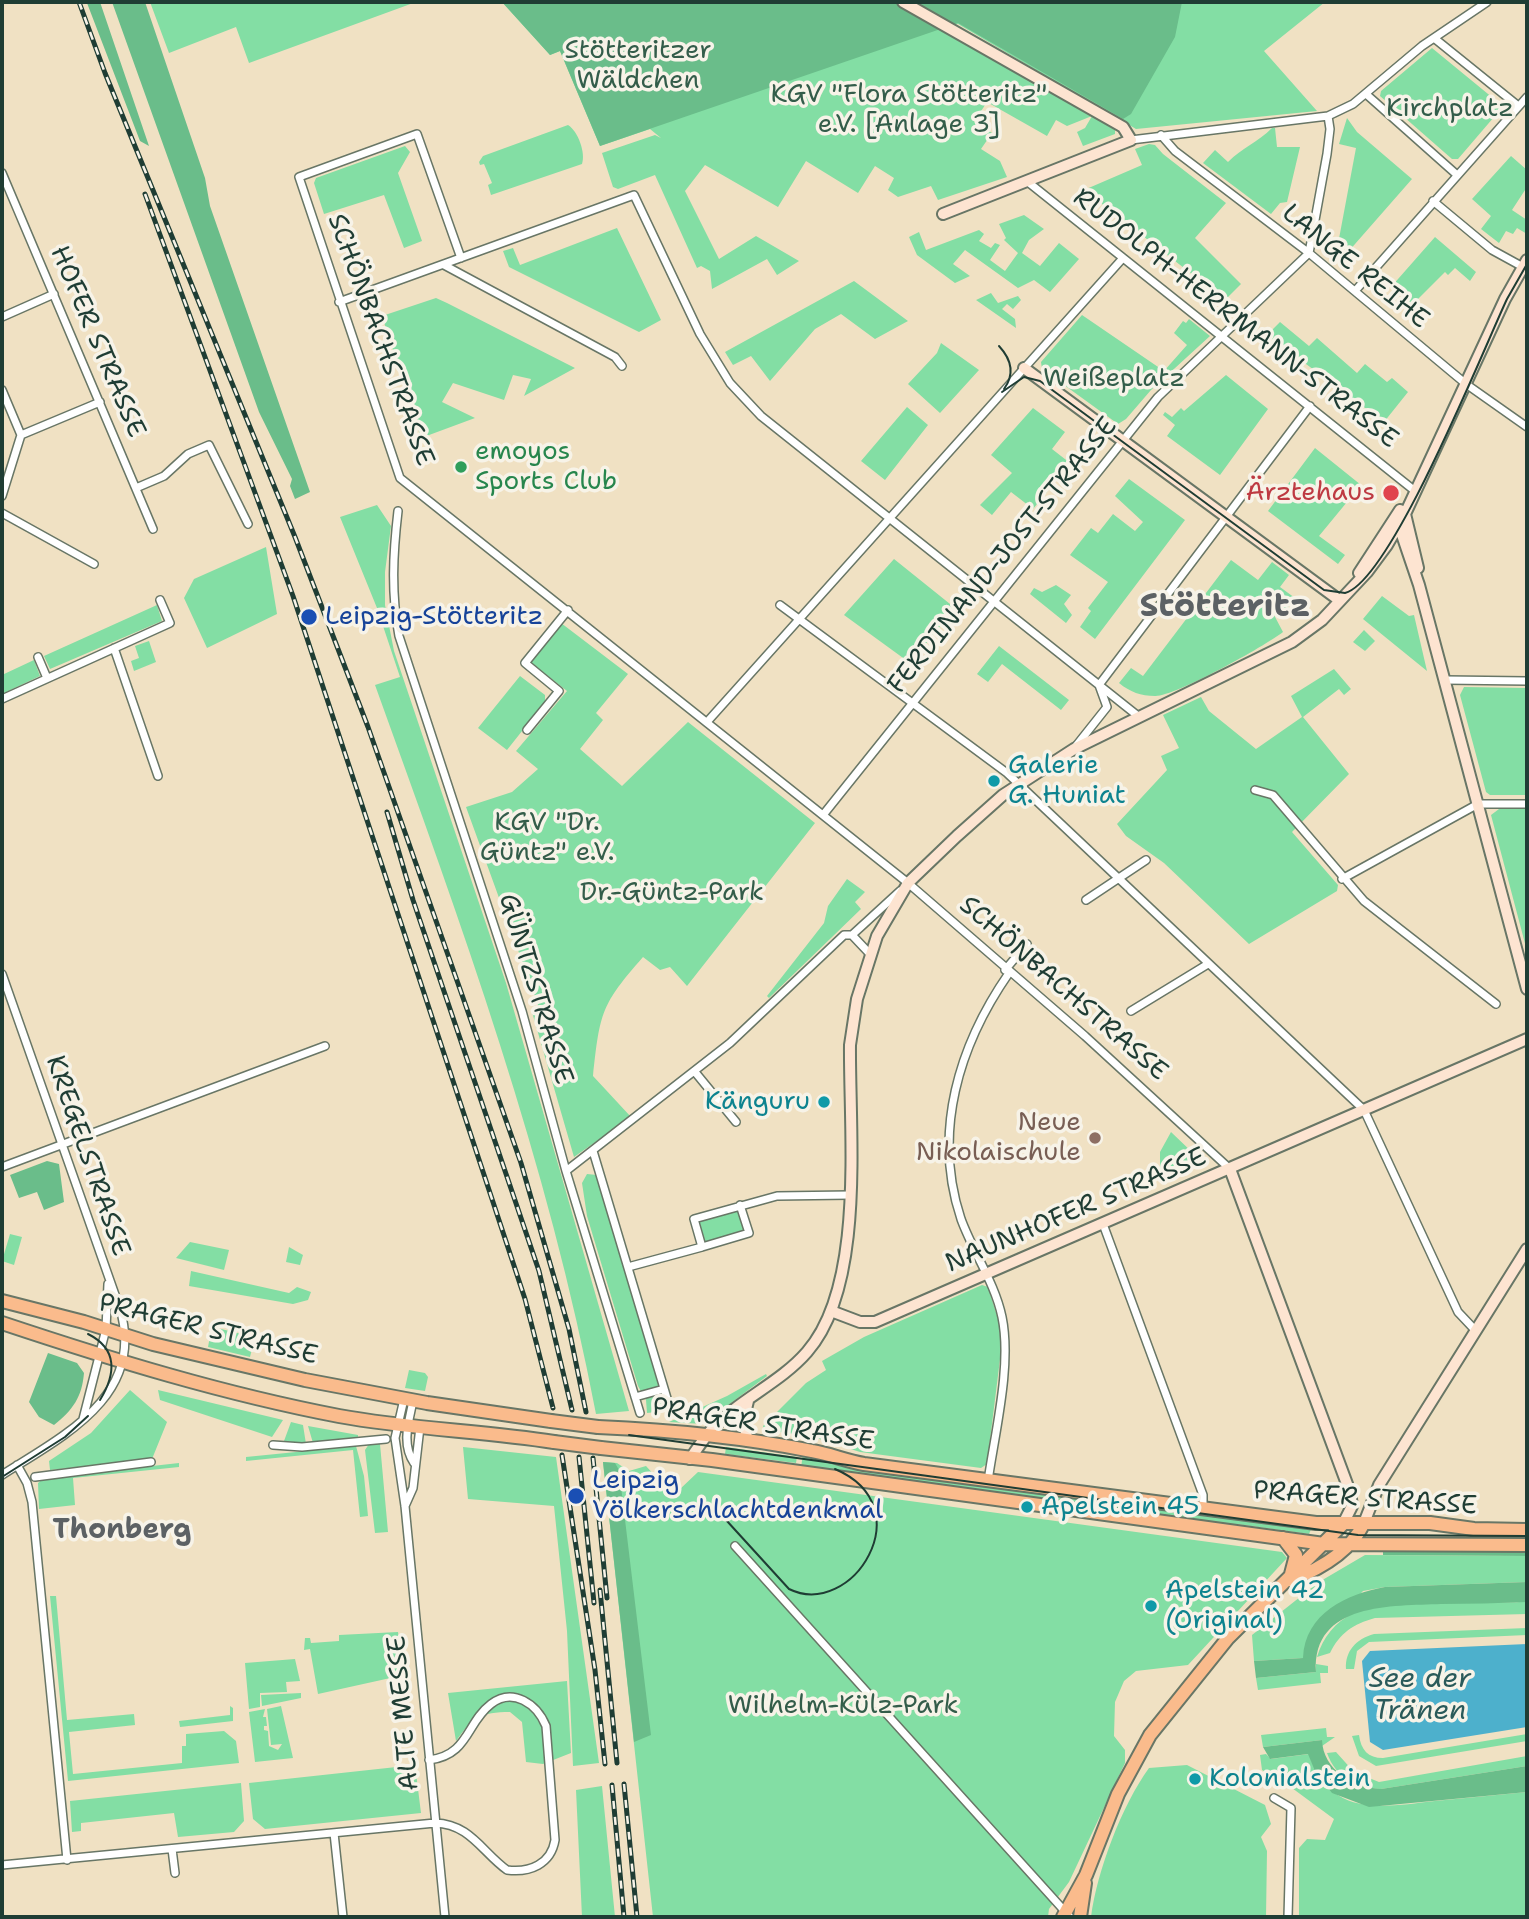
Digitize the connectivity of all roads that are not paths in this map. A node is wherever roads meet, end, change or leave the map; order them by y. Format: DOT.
graph roads {
  1 [pos="903,2"];
  2 [pos="1487,2"];
  3 [pos="1434,38"];
  4 [pos="1366,94"];
  5 [pos="1527,97"];
  6 [pos="1517,105"];
  7 [pos="1328,116"];
  8 [pos="1161,135"];
  9 [pos="1131,140"];
  10 [pos="2,173"];
  11 [pos="1456,174"];
  12 [pos="1027,182"];
  13 [pos="1433,201"];
  14 [pos="943,214"];
  15 [pos="1309,253"];
  16 [pos="461,258"];
  17 [pos="1123,258"];
  18 [pos="1525,263"];
  19 [pos="444,265"];
  20 [pos="1355,291"];
  21 [pos="54,294"];
  22 [pos="339,302"];
  23 [pos="2,317"];
  24 [pos="1223,337"];
  25 [pos="622,366"];
  26 [pos="1024,368"];
  27 [pos="1466,384"];
  28 [pos="2,390"];
  29 [pos="100,402"];
  30 [pos="1310,406"];
  31 [pos="1527,427"];
  32 [pos="21,435"];
  33 [pos="1122,440"];
  34 [pos="136,488"];
  35 [pos="1415,491"];
  36 [pos="2,496"];
  37 [pos="398,511"];
  38 [pos="2,513"];
  39 [pos="1405,514"];
  40 [pos="1227,517"];
  41 [pos="888,518"];
  42 [pos="248,524"];
  43 [pos="1399,526"];
  44 [pos="153,529"];
  45 [pos="94,564"];
  46 [pos="1419,585"];
  47 [pos="1350,587"];
  48 [pos="160,600"];
  49 [pos="1339,600"];
  50 [pos="992,601"];
  51 [pos="780,605"];
  52 [pos="568,610"];
  53 [pos="798,618"];
  54 [pos="114,648"];
  55 [pos="38,657"];
  56 [pos="47,678"];
  57 [pos="1445,680"];
  58 [pos="1527,681"];
  59 [pos="1099,685"];
  60 [pos="2,699"];
  61 [pos="913,702"];
  62 [pos="1138,716"];
  63 [pos="707,722"];
  64 [pos="527,730"];
  65 [pos="1074,749"];
  66 [pos="158,776"];
  67 [pos="1019,785"];
  68 [pos="1255,790"];
  69 [pos="1478,804"];
  70 [pos="1527,804"];
  71 [pos="823,816"];
  72 [pos="1146,859"];
  73 [pos="1119,878"];
  74 [pos="1342,879"];
  75 [pos="908,883"];
  76 [pos="1086,900"];
  77 [pos="852,935"];
  78 [pos="1027,944"];
  79 [pos="870,954"];
  80 [pos="1208,964"];
  81 [pos="1007,971"];
  82 [pos="2,974"];
  83 [pos="1527,989"];
  84 [pos="1496,1004"];
  85 [pos="1131,1011"];
  86 [pos="1527,1039"];
  87 [pos="325,1046"];
  88 [pos="695,1072"];
  89 [pos="1364,1110"];
  90 [pos="736,1122"];
  91 [pos="60,1145"];
  92 [pos="593,1151"];
  93 [pos="2,1167"];
  94 [pos="1230,1169"];
  95 [pos="566,1171"];
  96 [pos="849,1195"];
  97 [pos="740,1205"];
  98 [pos="1103,1224"];
  99 [pos="702,1247"];
  100 [pos="1527,1249"];
  101 [pos="628,1267"];
  102 [pos="985,1274"];
  103 [pos="108,1280"];
  104 [pos="2,1301"];
  105 [pos="831,1311"];
  106 [pos="2,1323"];
  107 [pos="106,1329"];
  108 [pos="1475,1330"];
  109 [pos="125,1336"];
  110 [pos="102,1350"];
  111 [pos="124,1358"];
  112 [pos="664,1389"];
  113 [pos="635,1396"];
  114 [pos="409,1400"];
  115 [pos="748,1401"];
  116 [pos="668,1405"];
  117 [pos="640,1413"];
  118 [pos="82,1421"];
  119 [pos="408,1426"];
  120 [pos="706,1436"];
  121 [pos="386,1439"];
  122 [pos="748,1441"];
  123 [pos="273,1445"];
  124 [pos="690,1459"];
  125 [pos="151,1462"];
  126 [pos="17,1465"];
  127 [pos="2,1475"];
  128 [pos="35,1477"];
  129 [pos="988,1481"];
  130 [pos="405,1506"];
  131 [pos="1203,1509"];
  132 [pos="1364,1523"];
  133 [pos="1343,1524"];
  134 [pos="1527,1530"];
  135 [pos="1283,1538"];
  136 [pos="1324,1544"];
  137 [pos="1348,1545"];
  138 [pos="1527,1545"];
  139 [pos="735,1546"];
  140 [pos="1287,1581"];
  141 [pos="429,1760"];
  142 [pos="1274,1798"];
  143 [pos="435,1823"];
  144 [pos="334,1833"];
  145 [pos="172,1849"];
  146 [pos="67,1860"];
  147 [pos="2,1866"];
  148 [pos="175,1873"];
  149 [pos="1086,1875"];
  150 [pos="1066,1916"];
  151 [pos="343,1917"];
  152 [pos="445,1917"];
  153 [pos="1080,1917"];
  154 [pos="1288,1917"];
  1 -- 9 [label="street"];
  2 -- 3 [label="street"];
  3 -- 4 [label="street"];
  3 -- 6 [label="street"];
  4 -- 7 [label="street"];
  4 -- 11 [label="street"];
  5 -- 6 [label="street"];
  6 -- 11 [label="street"];
  7 -- 8 [label="street"];
  7 -- 15 [label="street"];
  8 -- 9 [label="street"];
  8 -- 15 [label="street, LANGE REIHE"];
  9 -- 12 [label="street"];
  10 -- 21 [label="street, HOFER STRASSE"];
  11 -- 13 [label="street"];
  12 -- 14 [label="street"];
  12 -- 17 [label="street, RUDOLPH-HERRMANN-STRASSE"];
  13 -- 18 [label="street"];
  13 -- 20 [label="street"];
  15 -- 20 [label="street, LANGE REIHE"];
  15 -- 24 [label="street, FERDINAND-JOST-STRASSE"];
  16 -- 19 [label="street"];
  16 -- 22 [label="street, SCHÖNBACHSTRASSE"];
  16 -- 41 [label="street"];
  17 -- 24 [label="street, RUDOLPH-HERRMANN-STRASSE"];
  17 -- 26 [label="street"];
  18 -- 27 [label="street"];
  19 -- 22 [label="street"];
  19 -- 25 [label="street"];
  20 -- 27 [label="street, LANGE REIHE"];
  21 -- 23 [label="street"];
  21 -- 29 [label="street, HOFER STRASSE"];
  22 -- 52 [label="street, SCHÖNBACHSTRASSE"];
  24 -- 30 [label="street, RUDOLPH-HERRMANN-STRASSE"];
  24 -- 33 [label="street, FERDINAND-JOST-STRASSE"];
  26 -- 33 [label="street"];
  26 -- 41 [label="street"];
  27 -- 31 [label="street, LANGE REIHE"];
  27 -- 35 [label="street"];
  28 -- 32 [label="street"];
  29 -- 32 [label="street"];
  29 -- 34 [label="street, HOFER STRASSE"];
  30 -- 35 [label="street, RUDOLPH-HERRMANN-STRASSE"];
  30 -- 40 [label="street"];
  32 -- 36 [label="street"];
  33 -- 40 [label="street"];
  33 -- 50 [label="street, FERDINAND-JOST-STRASSE"];
  34 -- 42 [label="street"];
  34 -- 44 [label="street, HOFER STRASSE"];
  35 -- 39 [label="street"];
  35 -- 47 [label="street"];
  37 -- 95 [label="street, GÜNTZSTRASSE"];
  38 -- 45 [label="street"];
  39 -- 43 [label="street"];
  39 -- 46 [label="street"];
  40 -- 49 [label="street"];
  40 -- 59 [label="street"];
  41 -- 50 [label="street"];
  41 -- 53 [label="street"];
  43 -- 46 [label="street"];
  43 -- 47 [label="street"];
  46 -- 57 [label="street"];
  47 -- 49 [label="street"];
  48 -- 54 [label="street"];
  49 -- 62 [label="street"];
  50 -- 59 [label="street"];
  50 -- 61 [label="street, FERDINAND-JOST-STRASSE"];
  51 -- 53 [label="street"];
  52 -- 63 [label="street, SCHÖNBACHSTRASSE"];
  52 -- 64 [label="street"];
  53 -- 61 [label="street"];
  53 -- 63 [label="street"];
  54 -- 56 [label="street"];
  54 -- 66 [label="street"];
  55 -- 56 [label="street"];
  56 -- 60 [label="street"];
  57 -- 58 [label="street"];
  57 -- 69 [label="street"];
  59 -- 62 [label="street"];
  59 -- 65 [label="street"];
  61 -- 67 [label="street"];
  61 -- 71 [label="street, FERDINAND-JOST-STRASSE"];
  62 -- 65 [label="street"];
  63 -- 71 [label="street, SCHÖNBACHSTRASSE"];
  65 -- 67 [label="street"];
  67 -- 73 [label="street"];
  67 -- 75 [label="street"];
  68 -- 74 [label="street"];
  69 -- 70 [label="street"];
  69 -- 74 [label="street"];
  69 -- 83 [label="street"];
  71 -- 75 [label="street, SCHÖNBACHSTRASSE"];
  72 -- 73 [label="street"];
  73 -- 76 [label="street"];
  73 -- 80 [label="street"];
  74 -- 84 [label="street"];
  75 -- 77 [label="street"];
  75 -- 79 [label="street"];
  75 -- 81 [label="street, SCHÖNBACHSTRASSE"];
  77 -- 79 [label="street"];
  77 -- 88 [label="street"];
  78 -- 81 [label="street"];
  79 -- 96 [label="street"];
  80 -- 85 [label="street"];
  80 -- 89 [label="street"];
  81 -- 94 [label="street, SCHÖNBACHSTRASSE"];
  81 -- 102 [label="street"];
  82 -- 91 [label="street, KREGELSTRASSE"];
  86 -- 89 [label="street, NAUNHOFER STRASSE"];
  87 -- 91 [label="street"];
  88 -- 90 [label="street"];
  88 -- 92 [label="street"];
  89 -- 94 [label="street, NAUNHOFER STRASSE"];
  89 -- 108 [label="street"];
  91 -- 93 [label="street"];
  91 -- 103 [label="street, KREGELSTRASSE"];
  92 -- 95 [label="street"];
  92 -- 101 [label="street"];
  94 -- 98 [label="street, NAUNHOFER STRASSE"];
  94 -- 133 [label="street, SCHÖNBACHSTRASSE"];
  95 -- 113 [label="street, GÜNTZSTRASSE"];
  96 -- 97 [label="street"];
  96 -- 105 [label="street"];
  97 -- 99 [label="street"];
  97 -- 99 [label="street"];
  98 -- 102 [label="street, NAUNHOFER STRASSE"];
  98 -- 131 [label="street"];
  99 -- 101 [label="street"];
  100 -- 108 [label="street"];
  101 -- 112 [label="street"];
  102 -- 105 [label="street, NAUNHOFER STRASSE"];
  102 -- 129 [label="street"];
  103 -- 107 [label="street"];
  103 -- 109 [label="street, KREGELSTRASSE"];
  104 -- 107 [label="main road, PRAGER STRASSE"];
  105 -- 115 [label="street"];
  106 -- 110 [label="main road, PRAGER STRASSE"];
  107 -- 109 [label="main road, PRAGER STRASSE"];
  107 -- 110 [label="street"];
  108 -- 132 [label="street"];
  109 -- 111 [label="street, KREGELSTRASSE"];
  109 -- 114 [label="main road, PRAGER STRASSE"];
  110 -- 111 [label="main road, PRAGER STRASSE"];
  110 -- 118 [label="street"];
  111 -- 118 [label="street"];
  111 -- 119 [label="main road, PRAGER STRASSE"];
  112 -- 113 [label="street"];
  112 -- 116 [label="street"];
  113 -- 117 [label="street, GÜNTZSTRASSE"];
  114 -- 119 [label="street, ALTE MESSE"];
  114 -- 120 [label="main road, PRAGER STRASSE, bridge"];
  115 -- 120 [label="street"];
  115 -- 122 [label="street"];
  118 -- 126 [label="street"];
  119 -- 124 [label="main road, PRAGER STRASSE, bridge"];
  119 -- 130 [label="street, ALTE MESSE"];
  119 -- 130 [label="street, ALTE MESSE"];
  120 -- 122 [label="main road, PRAGER STRASSE"];
  120 -- 124 [label="street"];
  121 -- 123 [label="street"];
  122 -- 129 [label="main road, PRAGER STRASSE"];
  124 -- 135 [label="main road, PRAGER STRASSE"];
  125 -- 128 [label="street"];
  126 -- 127 [label="street"];
  126 -- 146 [label="street"];
  129 -- 131 [label="main road, PRAGER STRASSE"];
  130 -- 141 [label="street, ALTE MESSE"];
  131 -- 133 [label="main road, PRAGER STRASSE"];
  132 -- 133 [label="main road, PRAGER STRASSE"];
  132 -- 134 [label="main road, PRAGER STRASSE"];
  132 -- 137 [label="main road"];
  133 -- 136 [label="main road"];
  135 -- 136 [label="main road, PRAGER STRASSE"];
  135 -- 140 [label="main road"];
  136 -- 137 [label="main road, PRAGER STRASSE"];
  136 -- 140 [label="main road"];
  137 -- 138 [label="main road, PRAGER STRASSE"];
  137 -- 140 [label="main road"];
  139 -- 150 [label="street"];
  140 -- 149 [label="main road"];
  141 -- 143 [label="street, ALTE MESSE"];
  141 -- 143 [label="street"];
  142 -- 154 [label="street"];
  143 -- 144 [label="street"];
  143 -- 152 [label="street, ALTE MESSE"];
  144 -- 145 [label="street"];
  144 -- 151 [label="street"];
  145 -- 146 [label="street"];
  145 -- 148 [label="street"];
  146 -- 147 [label="street"];
  149 -- 150 [label="main road"];
  149 -- 153 [label="main road"];
}
